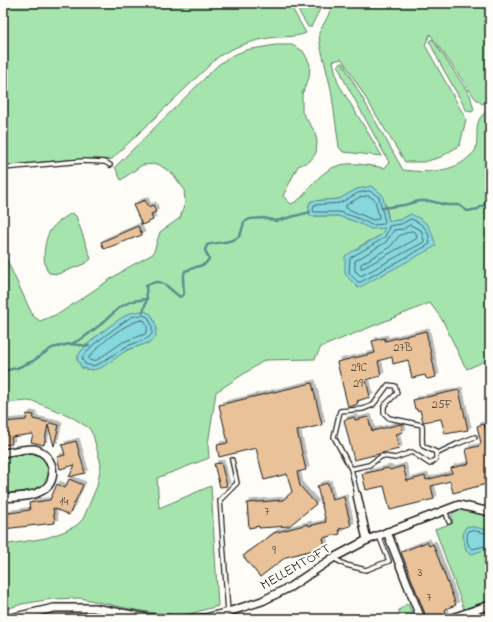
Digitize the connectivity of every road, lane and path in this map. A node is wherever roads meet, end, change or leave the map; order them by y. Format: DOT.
graph roads {
  1 [pos="110,165"];
  2 [pos="3,168"];
  3 [pos="475,437"];
  4 [pos="3,452"];
  5 [pos="436,454"];
  6 [pos="232,460"];
  7 [pos="351,469"];
  8 [pos="357,495"];
  9 [pos="3,498"];
  10 [pos="445,510"];
  11 [pos="490,512"];
  12 [pos="449,522"];
  13 [pos="387,532"];
  14 [pos="379,535"];
  15 [pos="367,540"];
  16 [pos="333,558"];
  17 [pos="490,605"];
  18 [pos="228,612"];
  19 [pos="6,619"];
  20 [pos="170,619"];
  21 [pos="186,619"];
  22 [pos="421,619"];
  23 [pos="449,619"];
  1 -- 2 [label="lane"];
  3 -- 5 [label="lane"];
  4 -- 9 [label="street"];
  5 -- 7 [label="lane"];
  5 -- 7 [label="lane"];
  6 -- 18 [label="lane"];
  7 -- 8 [label="lane"];
  8 -- 15 [label="street"];
  10 -- 11 [label="street, MELLEMTOFT"];
  10 -- 12 [label="lane"];
  10 -- 13 [label="street, MELLEMTOFT"];
  13 -- 14 [label="street, MELLEMTOFT"];
  13 -- 22 [label="street"];
  14 -- 15 [label="street, MELLEMTOFT"];
  14 -- 16 [label="lane"];
  15 -- 16 [label="street, MELLEMTOFT"];
  16 -- 18 [label="street, MELLEMTOFT"];
  17 -- 23 [label="street"];
  18 -- 21 [label="street, MELLEMTOFT"];
  19 -- 20 [label="street"];
}
